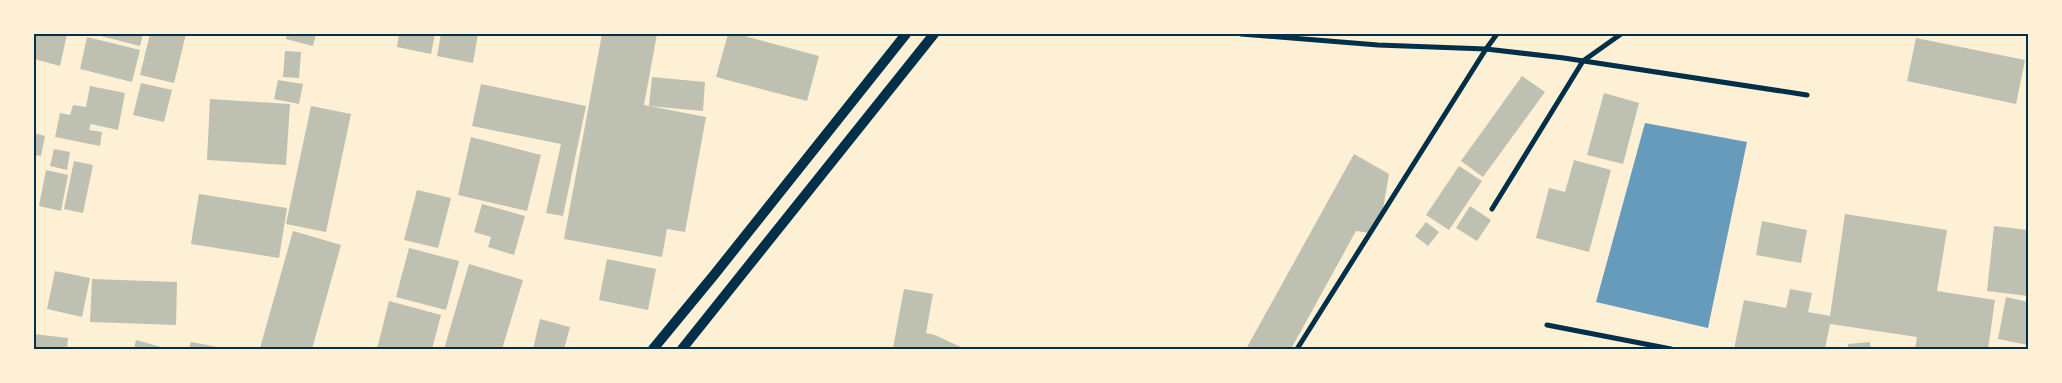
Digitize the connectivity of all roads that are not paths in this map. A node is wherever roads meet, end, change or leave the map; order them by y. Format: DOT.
graph roads {
  1 [pos="906,34"];
  2 [pos="934,34"];
  3 [pos="1241,34"];
  4 [pos="1497,34"];
  5 [pos="1621,34"];
  6 [pos="1486,49"];
  7 [pos="1583,61"];
  8 [pos="1807,95"];
  9 [pos="1492,209"];
  10 [pos="1548,325"];
  11 [pos="653,349"];
  12 [pos="682,349"];
  13 [pos="1297,349"];
  14 [pos="1671,349"];
  1 -- 11 [label="main road"];
  2 -- 12 [label="main road"];
  3 -- 6 [label="street"];
  4 -- 6 [label="street"];
  5 -- 7 [label="street"];
  6 -- 7 [label="street"];
  6 -- 13 [label="street"];
  7 -- 8 [label="street"];
  7 -- 9 [label="street"];
  10 -- 14 [label="street"];
}
